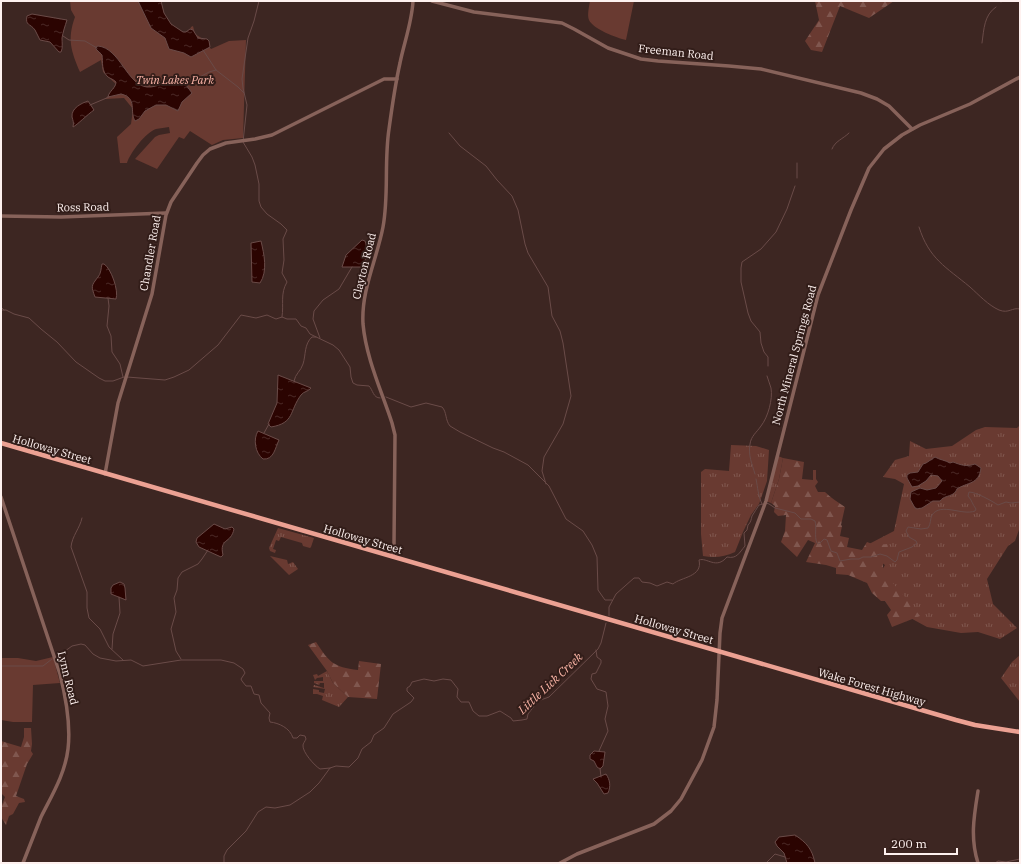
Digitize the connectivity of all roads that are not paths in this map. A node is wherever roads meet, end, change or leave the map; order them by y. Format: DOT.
graph roads {
  1 [pos="413,1"];
  2 [pos="432,1"];
  3 [pos="1020,77"];
  4 [pos="397,78"];
  5 [pos="912,129"];
  6 [pos="166,213"];
  7 [pos="1,216"];
  8 [pos="1,443"];
  9 [pos="105,474"];
  10 [pos="1,497"];
  11 [pos="393,557"];
  12 [pos="720,652"];
  13 [pos="1020,732"];
  14 [pos="978,791"];
  15 [pos="23,863"];
  16 [pos="560,863"];
  17 [pos="978,863"];
  1 -- 4 [label="street, Clayton Road"];
  2 -- 5 [label="street, Freeman Road"];
  3 -- 5 [label="street, North Mineral Springs Road"];
  4 -- 6 [label="street, Chandler Road"];
  4 -- 11 [label="street, Clayton Road"];
  5 -- 12 [label="street, North Mineral Springs Road"];
  6 -- 7 [label="street, Ross Road"];
  6 -- 9 [label="street, Chandler Road"];
  8 -- 9 [label="highway, Holloway Street"];
  9 -- 11 [label="highway, Holloway Street"];
  10 -- 15 [label="street, Lynn Road"];
  11 -- 12 [label="highway, Holloway Street"];
  12 -- 13 [label="highway, Wake Forest Highway"];
  12 -- 16 [label="street, North Mineral Springs Road"];
  14 -- 17 [label="street"];
}
